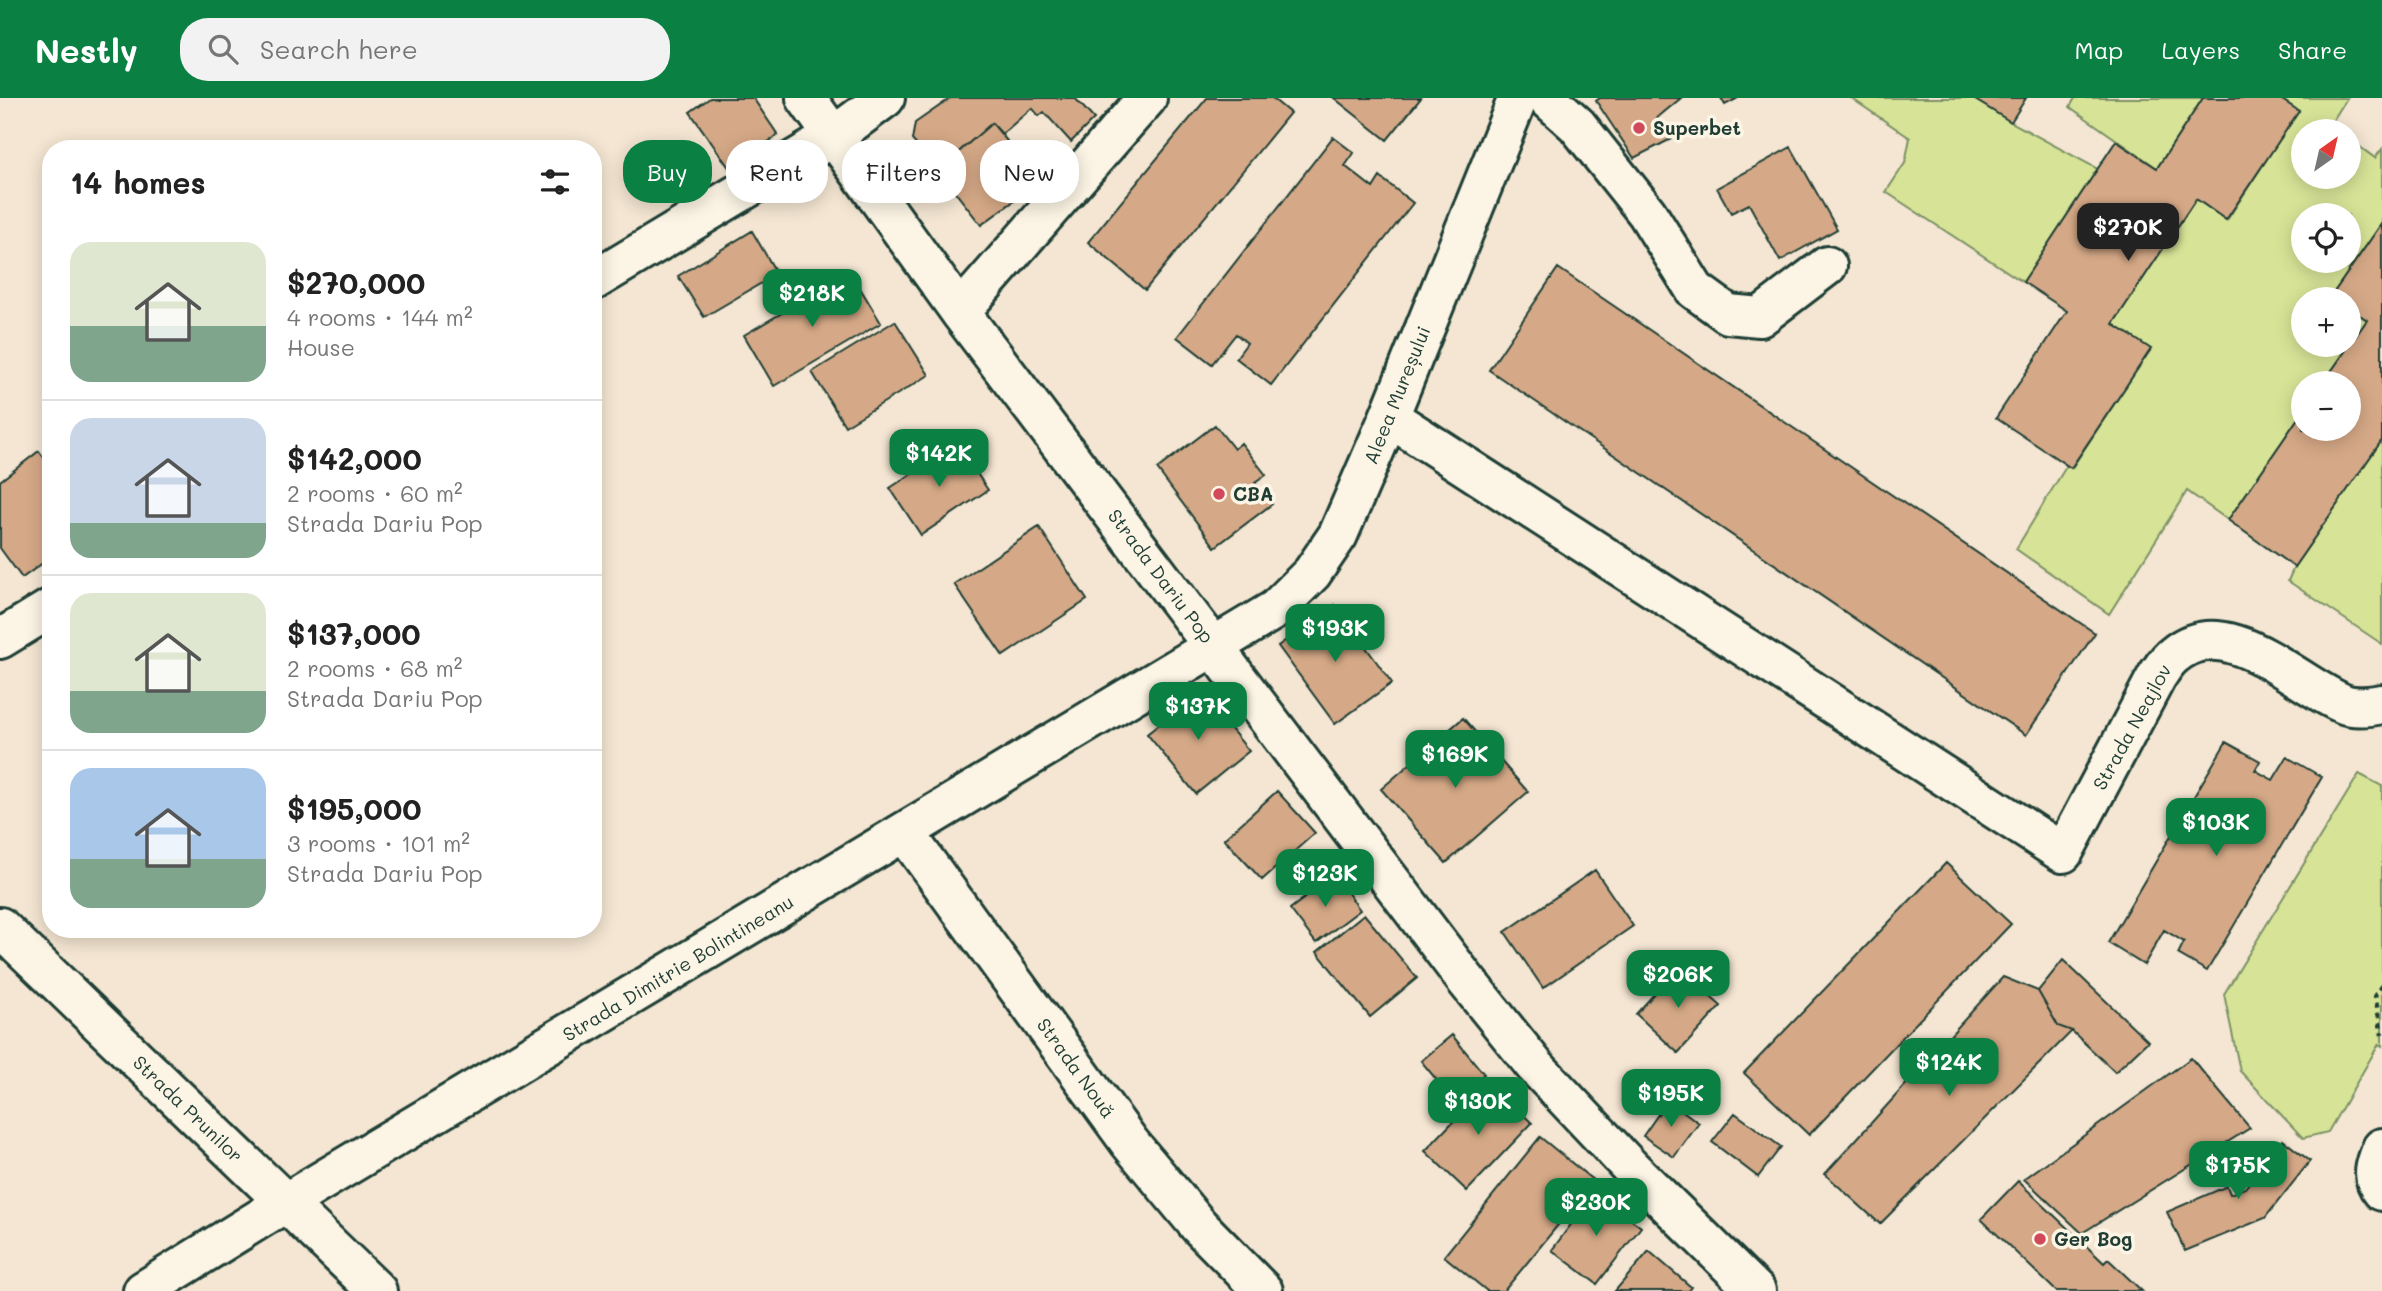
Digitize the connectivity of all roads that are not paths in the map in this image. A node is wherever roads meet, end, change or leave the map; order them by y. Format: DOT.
graph roads {
  1 [pos="806,98"];
  2 [pos="885,98"];
  3 [pos="1147,98"];
  4 [pos="1547,98"];
  5 [pos="1508,103"];
  6 [pos="834,136"];
  7 [pos="1827,266"];
  8 [pos="602,276"];
  9 [pos="960,312"];
  10 [pos="1390,417"];
  11 [pos="42,613"];
  12 [pos="0,639"];
  13 [pos="1215,646"];
  14 [pos="2382,704"];
  15 [pos="905,832"];
  16 [pos="0,927"];
  17 [pos="2382,1148"];
  18 [pos="2382,1191"];
  19 [pos="285,1203"];
  20 [pos="143,1291"];
  21 [pos="377,1291"];
  22 [pos="1263,1291"];
  23 [pos="1756,1291"];
  1 -- 6 [label="street, Strada Dariu Pop"];
  2 -- 6 [label="street"];
  3 -- 9 [label="street"];
  4 -- 7 [label="street"];
  5 -- 10 [label="street, Aleea Mureșului"];
  6 -- 8 [label="street"];
  6 -- 9 [label="street, Strada Dariu Pop"];
  9 -- 13 [label="street, Strada Dariu Pop"];
  10 -- 13 [label="street, Aleea Mureșului"];
  10 -- 14 [label="street, Strada Neajlov"];
  11 -- 12 [label="street"];
  13 -- 15 [label="street, Strada Dimitrie Bolintineanu"];
  13 -- 23 [label="street, Strada Dariu Pop"];
  15 -- 19 [label="street, Strada Dimitrie Bolintineanu"];
  15 -- 22 [label="street, Strada Nouă"];
  16 -- 19 [label="street, Strada Prunilor"];
  17 -- 18 [label="street"];
  19 -- 20 [label="street, Strada Dimitrie Bolintineanu"];
  19 -- 21 [label="street, Strada Prunilor"];
}
